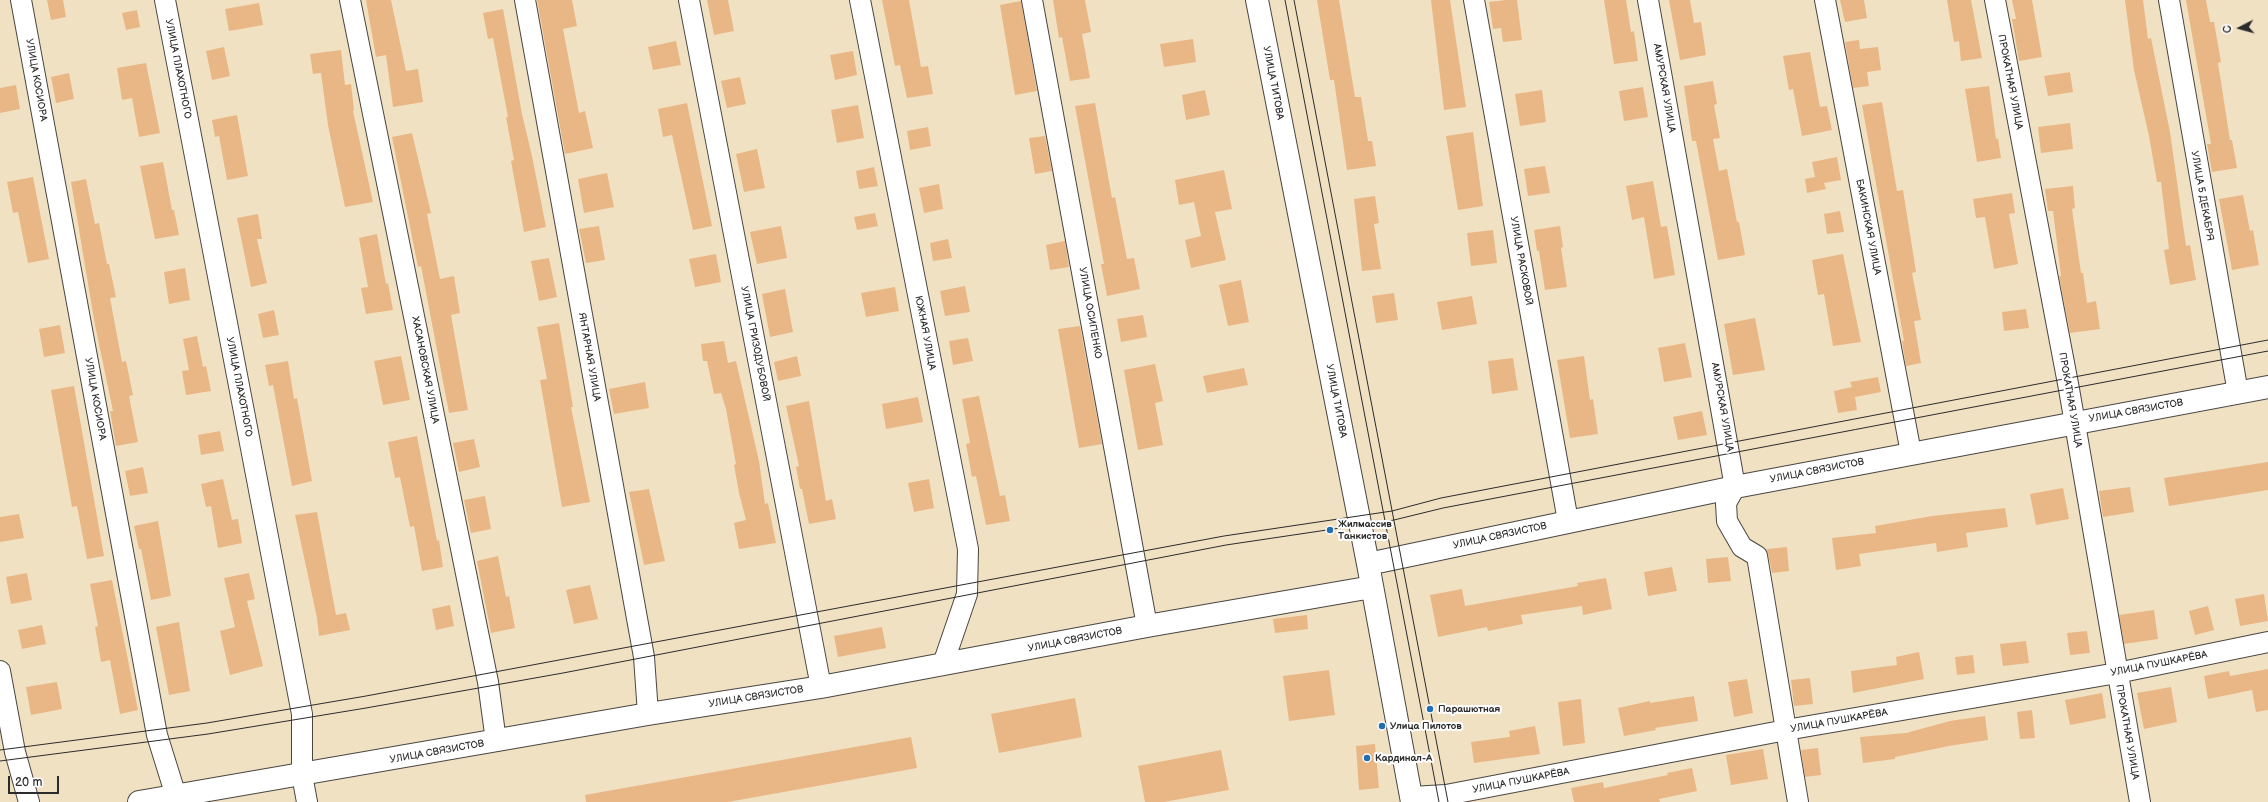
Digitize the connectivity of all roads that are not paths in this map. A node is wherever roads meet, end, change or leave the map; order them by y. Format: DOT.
graph roads {
  1 [pos="21,0"];
  2 [pos="165,0"];
  3 [pos="350,0"];
  4 [pos="525,0"];
  5 [pos="689,0"];
  6 [pos="860,0"];
  7 [pos="1032,0"];
  8 [pos="1257,0"];
  9 [pos="1474,0"];
  10 [pos="1648,0"];
  11 [pos="1825,0"];
  12 [pos="1994,0"];
  13 [pos="2168,0"];
  14 [pos="2268,387"];
  15 [pos="2238,393"];
  16 [pos="2074,423"];
  17 [pos="1911,454"];
  18 [pos="1735,487"];
  19 [pos="1568,521"];
  20 [pos="1368,564"];
  21 [pos="1372,587"];
  22 [pos="1147,626"];
  23 [pos="2268,642"];
  24 [pos="943,664"];
  25 [pos="0,671"];
  26 [pos="2117,673"];
  27 [pos="821,687"];
  28 [pos="648,714"];
  29 [pos="1786,730"];
  30 [pos="496,741"];
  31 [pos="302,775"];
  32 [pos="176,796"];
  33 [pos="1411,800"];
  34 [pos="29,802"];
  35 [pos="139,802"];
  36 [pos="307,802"];
  37 [pos="1798,802"];
  38 [pos="2140,802"];
  1 -- 32 [label="street, УЛИЦА КОСИОРА"];
  2 -- 31 [label="street, УЛИЦА ПЛАХОТНОГО"];
  3 -- 30 [label="street, ХАСАНОВСКАЯ УЛИЦА"];
  4 -- 28 [label="street, ЯНТАРНАЯ УЛИЦА"];
  5 -- 27 [label="street, УЛИЦА ГРИЗОДУБОВОЙ"];
  6 -- 24 [label="street, ЮЖНАЯ УЛИЦА"];
  7 -- 22 [label="street, УЛИЦА ОСИПЕНКО"];
  8 -- 20 [label="street, УЛИЦА ТИТОВА"];
  9 -- 19 [label="street, УЛИЦА РАСКОВОЙ"];
  10 -- 18 [label="street, АМУРСКАЯ УЛИЦА"];
  11 -- 17 [label="street, БАКИНСКАЯ УЛИЦА"];
  12 -- 16 [label="street, ПРОКАТНАЯ УЛИЦА"];
  13 -- 15 [label="street, УЛИЦА 5 ДЕКАБРЯ"];
  14 -- 15 [label="street, УЛИЦА СВЯЗИСТОВ"];
  15 -- 16 [label="street, УЛИЦА СВЯЗИСТОВ"];
  16 -- 17 [label="street, УЛИЦА СВЯЗИСТОВ"];
  16 -- 26 [label="street, ПРОКАТНАЯ УЛИЦА"];
  17 -- 18 [label="street, УЛИЦА СВЯЗИСТОВ"];
  18 -- 19 [label="street, УЛИЦА СВЯЗИСТОВ"];
  18 -- 29 [label="street"];
  19 -- 20 [label="street, УЛИЦА СВЯЗИСТОВ"];
  20 -- 21 [label="street, УЛИЦА ТИТОВА"];
  21 -- 22 [label="street, УЛИЦА СВЯЗИСТОВ"];
  21 -- 33 [label="street, УЛИЦА ТИТОВА"];
  22 -- 24 [label="street, УЛИЦА СВЯЗИСТОВ"];
  23 -- 26 [label="street, УЛИЦА ПУШКАРЁВА"];
  24 -- 27 [label="street, УЛИЦА СВЯЗИСТОВ"];
  25 -- 34 [label="street"];
  26 -- 29 [label="street, УЛИЦА ПУШКАРЁВА"];
  26 -- 38 [label="street, ПРОКАТНАЯ УЛИЦА"];
  27 -- 28 [label="street, УЛИЦА СВЯЗИСТОВ"];
  28 -- 30 [label="street, УЛИЦА СВЯЗИСТОВ"];
  29 -- 33 [label="street, УЛИЦА ПУШКАРЁВА"];
  29 -- 37 [label="street"];
  30 -- 31 [label="street, УЛИЦА СВЯЗИСТОВ"];
  31 -- 32 [label="street, УЛИЦА СВЯЗИСТОВ"];
  31 -- 36 [label="street, УЛИЦА ПЛАХОТНОГО"];
  32 -- 35 [label="street, УЛИЦА СВЯЗИСТОВ"];
}
